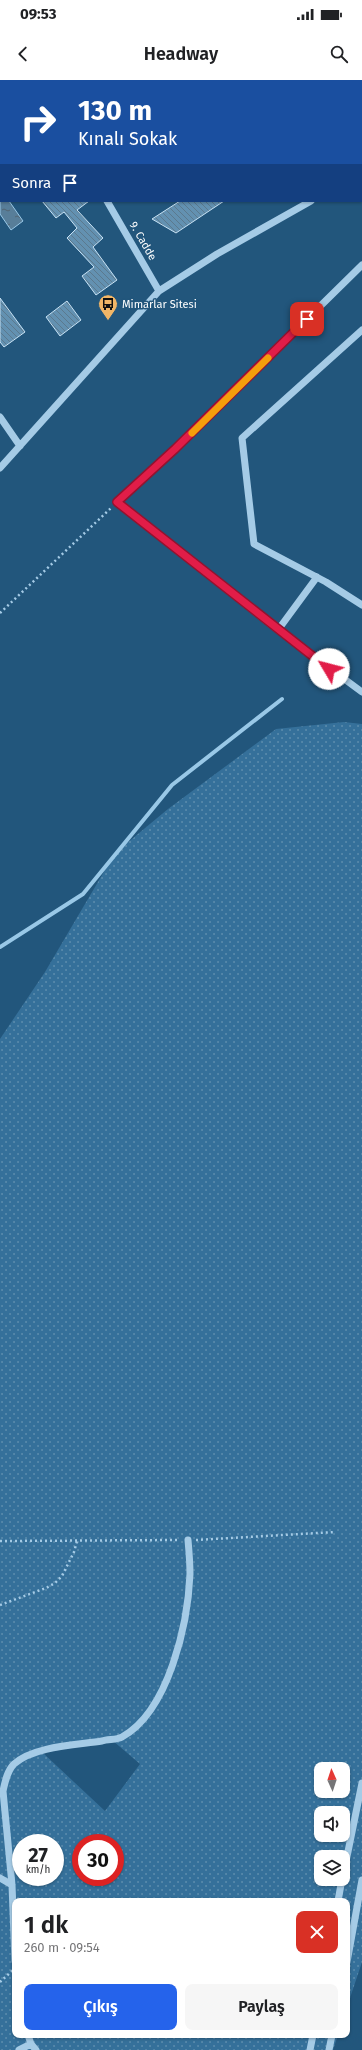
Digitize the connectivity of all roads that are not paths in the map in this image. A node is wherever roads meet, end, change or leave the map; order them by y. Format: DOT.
graph roads {
  1 [pos="108,202"];
  2 [pos="309,202"];
  3 [pos="362,265"];
  4 [pos="159,291"];
  5 [pos="362,330"];
  6 [pos="0,417"];
  7 [pos="20,446"];
  8 [pos="0,468"];
  9 [pos="317,577"];
  10 [pos="362,605"];
  11 [pos="278,630"];
  12 [pos="362,692"];
  13 [pos="188,1540"];
  14 [pos="2,1783"];
  15 [pos="362,1783"];
  16 [pos="348,1850"];
  17 [pos="0,1878"];
  18 [pos="362,1880"];
  19 [pos="12,1885"];
  20 [pos="12,1886"];
  21 [pos="341,1886"];
  22 [pos="13,1898"];
  23 [pos="339,1898"];
  24 [pos="350,1946"];
  25 [pos="29,2038"];
  26 [pos="312,2038"];
  27 [pos="331,2038"];
  28 [pos="31,2044"];
  29 [pos="19,2050"];
  30 [pos="36,2050"];
  31 [pos="310,2050"];
  32 [pos="329,2050"];
  1 -- 4 [label="street, 9. Cadde"];
  2 -- 4 [label="street"];
  3 -- 11 [label="street"];
  4 -- 7 [label="street"];
  5 -- 9 [label="street"];
  6 -- 7 [label="street"];
  7 -- 8 [label="street"];
  9 -- 10 [label="street"];
  9 -- 11 [label="street"];
  11 -- 12 [label="street"];
  13 -- 14 [label="street"];
  14 -- 19 [label="street"];
  15 -- 16 [label="street"];
  17 -- 19 [label="street"];
  18 -- 24 [label="street"];
  20 -- 22 [label="street"];
  21 -- 23 [label="street"];
  25 -- 28 [label="street"];
  26 -- 31 [label="street"];
  27 -- 32 [label="street"];
  28 -- 29 [label="street"];
  28 -- 30 [label="street"];
}
